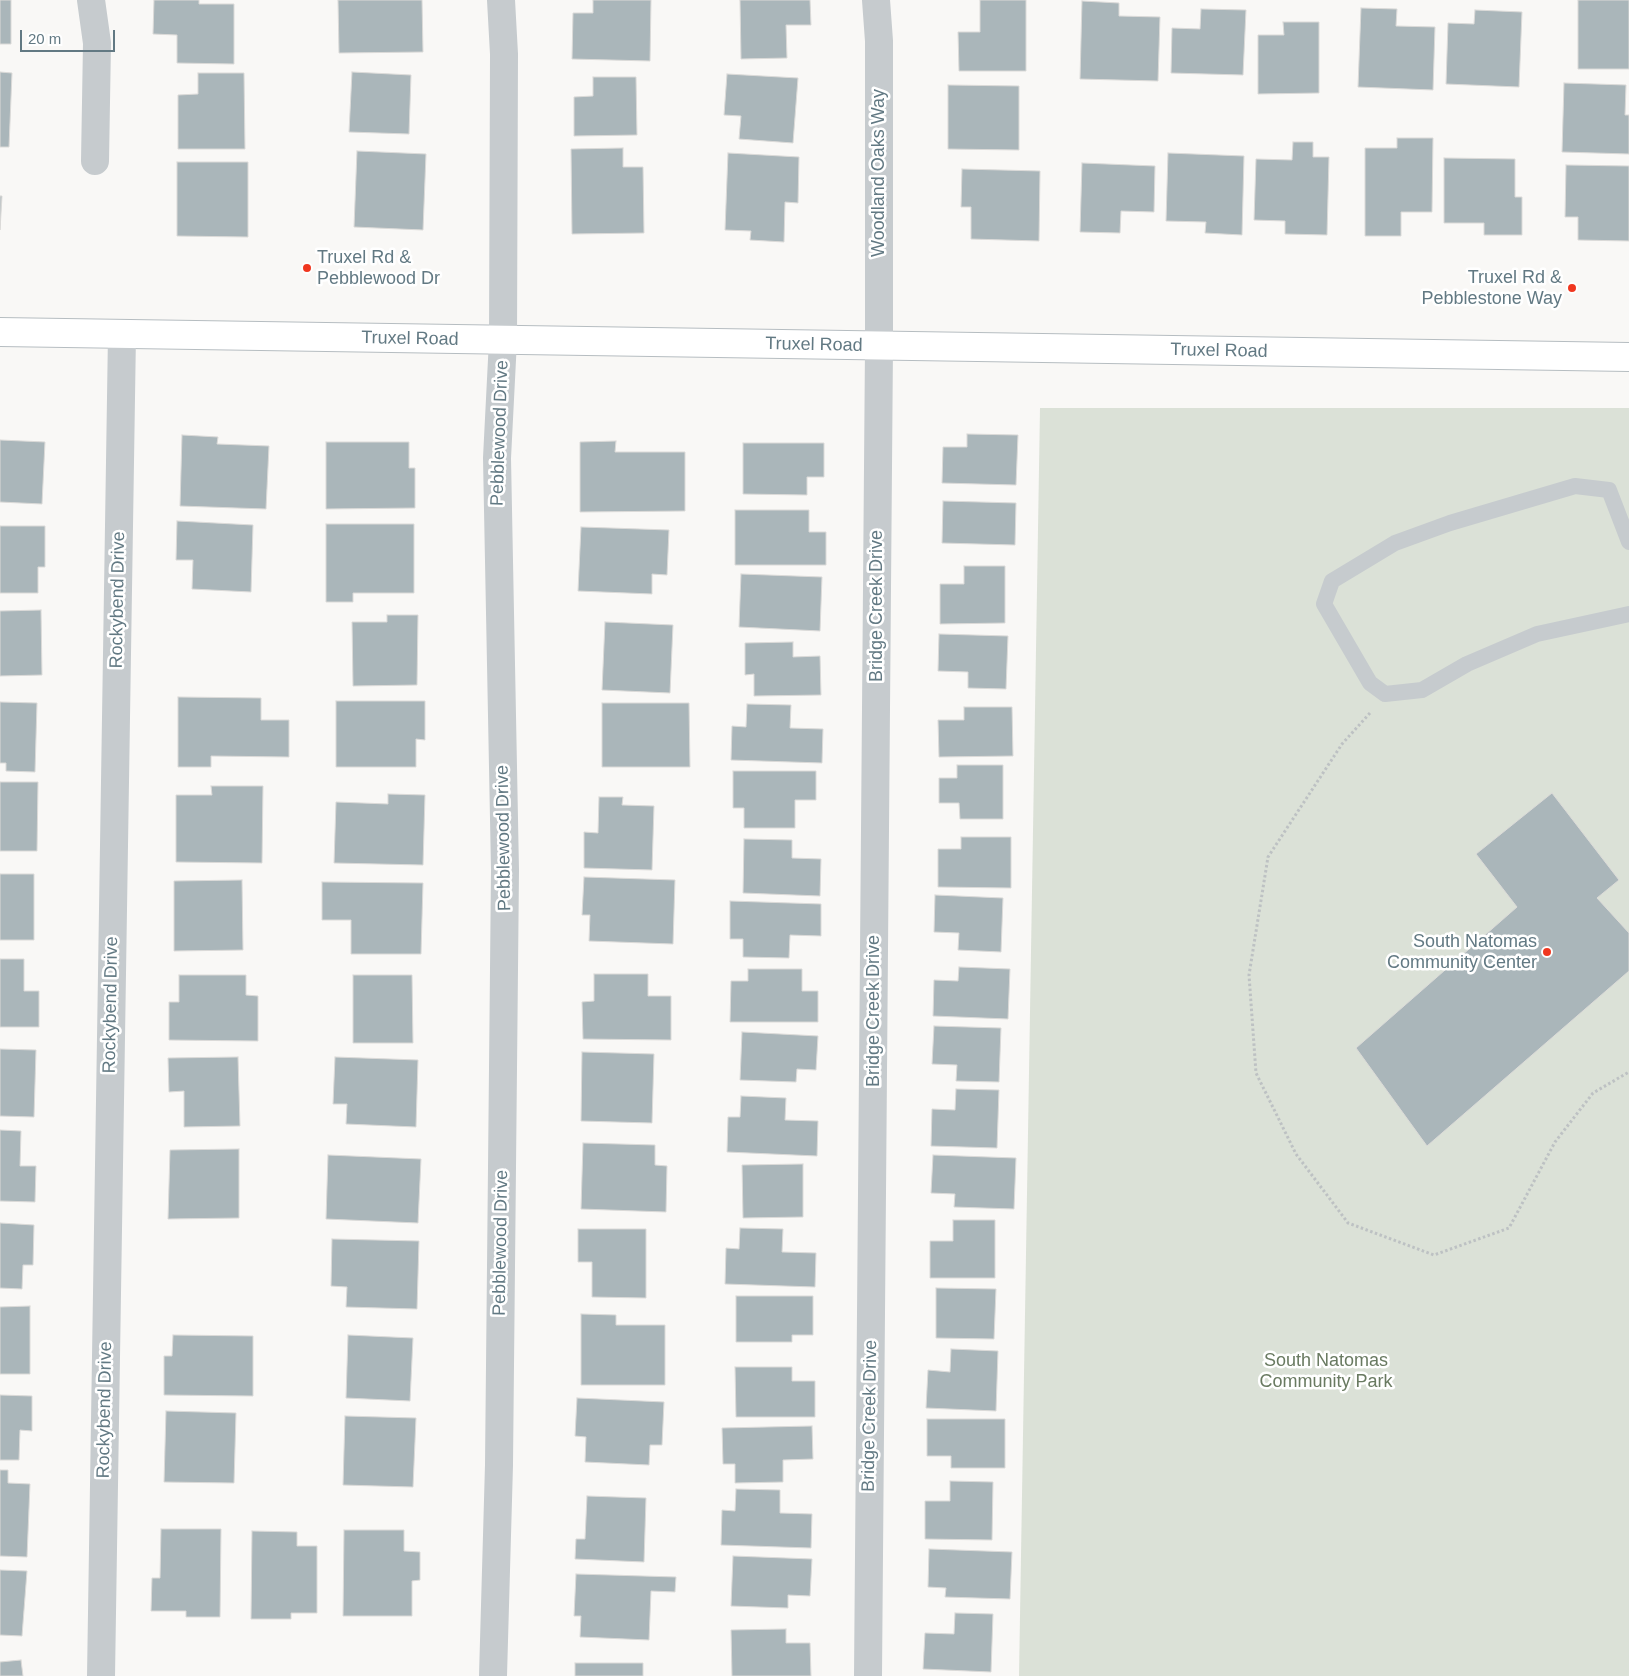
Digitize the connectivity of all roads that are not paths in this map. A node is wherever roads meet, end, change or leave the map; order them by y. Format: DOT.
graph roads {
  1 [pos="91,0"];
  2 [pos="501,0"];
  3 [pos="876,0"];
  4 [pos="94,161"];
  5 [pos="0,332"];
  6 [pos="122,334"];
  7 [pos="503,340"];
  8 [pos="879,346"];
  9 [pos="1629,357"];
  10 [pos="1629,542"];
  11 [pos="1629,614"];
  12 [pos="102,1676"];
  13 [pos="493,1676"];
  14 [pos="868,1676"];
  1 -- 4 [label="street"];
  2 -- 7 [label="street, Pebblewood Drive"];
  3 -- 8 [label="street, Woodland Oaks Way"];
  5 -- 6 [label="main road, Truxel Road"];
  6 -- 7 [label="main road, Truxel Road"];
  6 -- 12 [label="street, Rockybend Drive"];
  7 -- 8 [label="main road, Truxel Road"];
  7 -- 13 [label="street, Pebblewood Drive"];
  8 -- 9 [label="main road, Truxel Road"];
  8 -- 14 [label="street, Bridge Creek Drive"];
  10 -- 11 [label="lane"];
}
